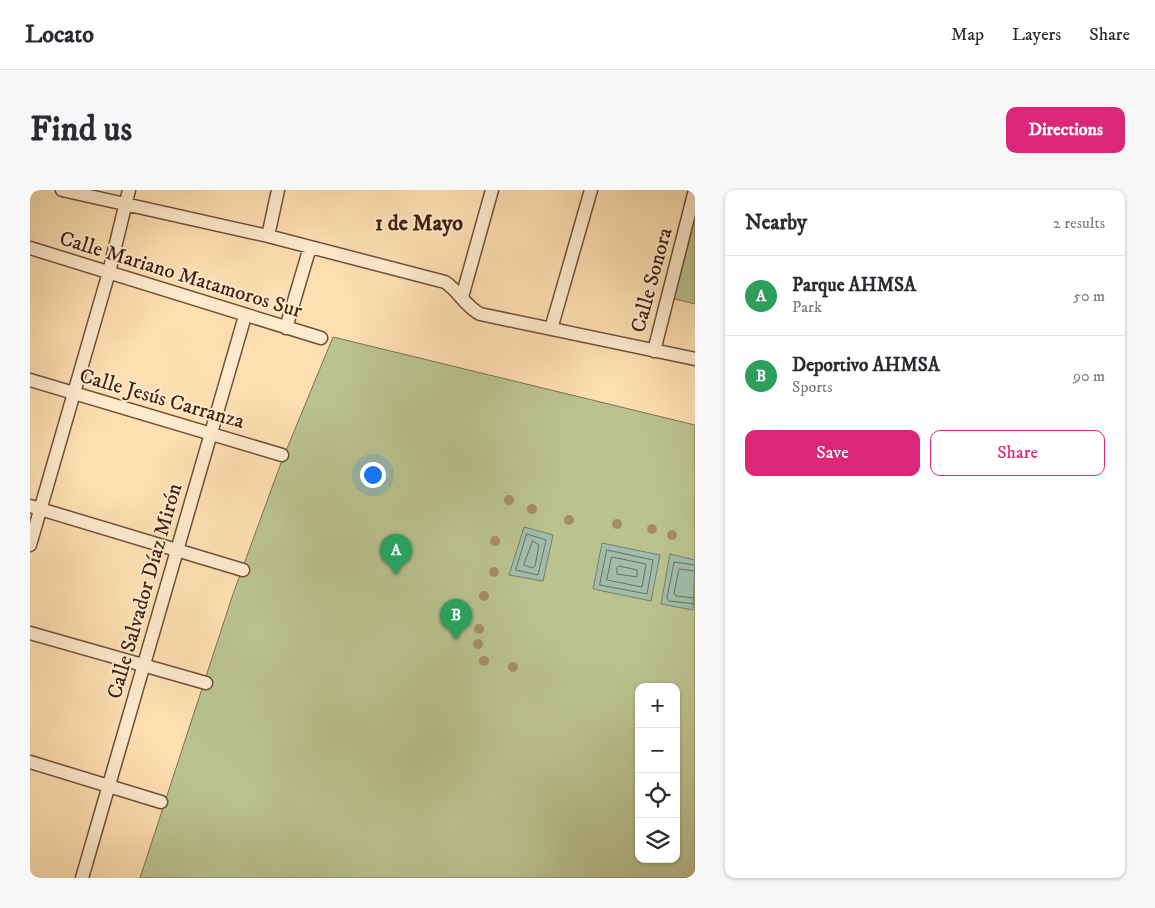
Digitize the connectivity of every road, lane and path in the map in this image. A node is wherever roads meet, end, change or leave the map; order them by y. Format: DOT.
graph roads {
  1 [pos="62,190"];
  2 [pos="129,190"];
  3 [pos="278,190"];
  4 [pos="492,190"];
  5 [pos="591,190"];
  6 [pos="695,190"];
  7 [pos="126,204"];
  8 [pos="268,236"];
  9 [pos="310,247"];
  10 [pos="30,248"];
  11 [pos="109,272"];
  12 [pos="462,297"];
  13 [pos="245,316"];
  14 [pos="286,328"];
  15 [pos="551,329"];
  16 [pos="321,338"];
  17 [pos="654,351"];
  18 [pos="695,360"];
  19 [pos="30,380"];
  20 [pos="74,393"];
  21 [pos="211,434"];
  22 [pos="282,454"];
  23 [pos="35,508"];
  24 [pos="30,544"];
  25 [pos="177,550"];
  26 [pos="243,570"];
  27 [pos="30,633"];
  28 [pos="144,664"];
  29 [pos="206,684"];
  30 [pos="30,762"];
  31 [pos="109,786"];
  32 [pos="161,802"];
  33 [pos="82,878"];
  1 -- 7 [label="street"];
  2 -- 7 [label="street"];
  3 -- 8 [label="street"];
  4 -- 12 [label="street"];
  5 -- 15 [label="street"];
  6 -- 17 [label="street, Calle Sonora"];
  7 -- 8 [label="street"];
  7 -- 11 [label="street"];
  8 -- 9 [label="street"];
  9 -- 12 [label="street"];
  9 -- 14 [label="street"];
  10 -- 11 [label="street, Calle Mariano Matamoros Sur"];
  11 -- 13 [label="street, Calle Mariano Matamoros Sur"];
  11 -- 20 [label="street"];
  12 -- 15 [label="street"];
  13 -- 14 [label="street, Calle Mariano Matamoros Sur"];
  13 -- 21 [label="street, Calle Salvador Díaz Mirón"];
  14 -- 16 [label="street, Calle Mariano Matamoros Sur"];
  15 -- 17 [label="street"];
  17 -- 18 [label="street"];
  19 -- 20 [label="street, Calle Jesús Carranza"];
  20 -- 21 [label="street, Calle Jesús Carranza"];
  20 -- 23 [label="street"];
  21 -- 22 [label="street, Calle Jesús Carranza"];
  21 -- 25 [label="street, Calle Salvador Díaz Mirón"];
  23 -- 24 [label="street"];
  23 -- 25 [label="street"];
  25 -- 26 [label="street"];
  25 -- 28 [label="street, Calle Salvador Díaz Mirón"];
  27 -- 28 [label="street"];
  28 -- 29 [label="street"];
  28 -- 31 [label="street, Calle Salvador Díaz Mirón"];
  30 -- 31 [label="street"];
  31 -- 32 [label="street"];
  31 -- 33 [label="street, Calle Salvador Díaz Mirón"];
}
